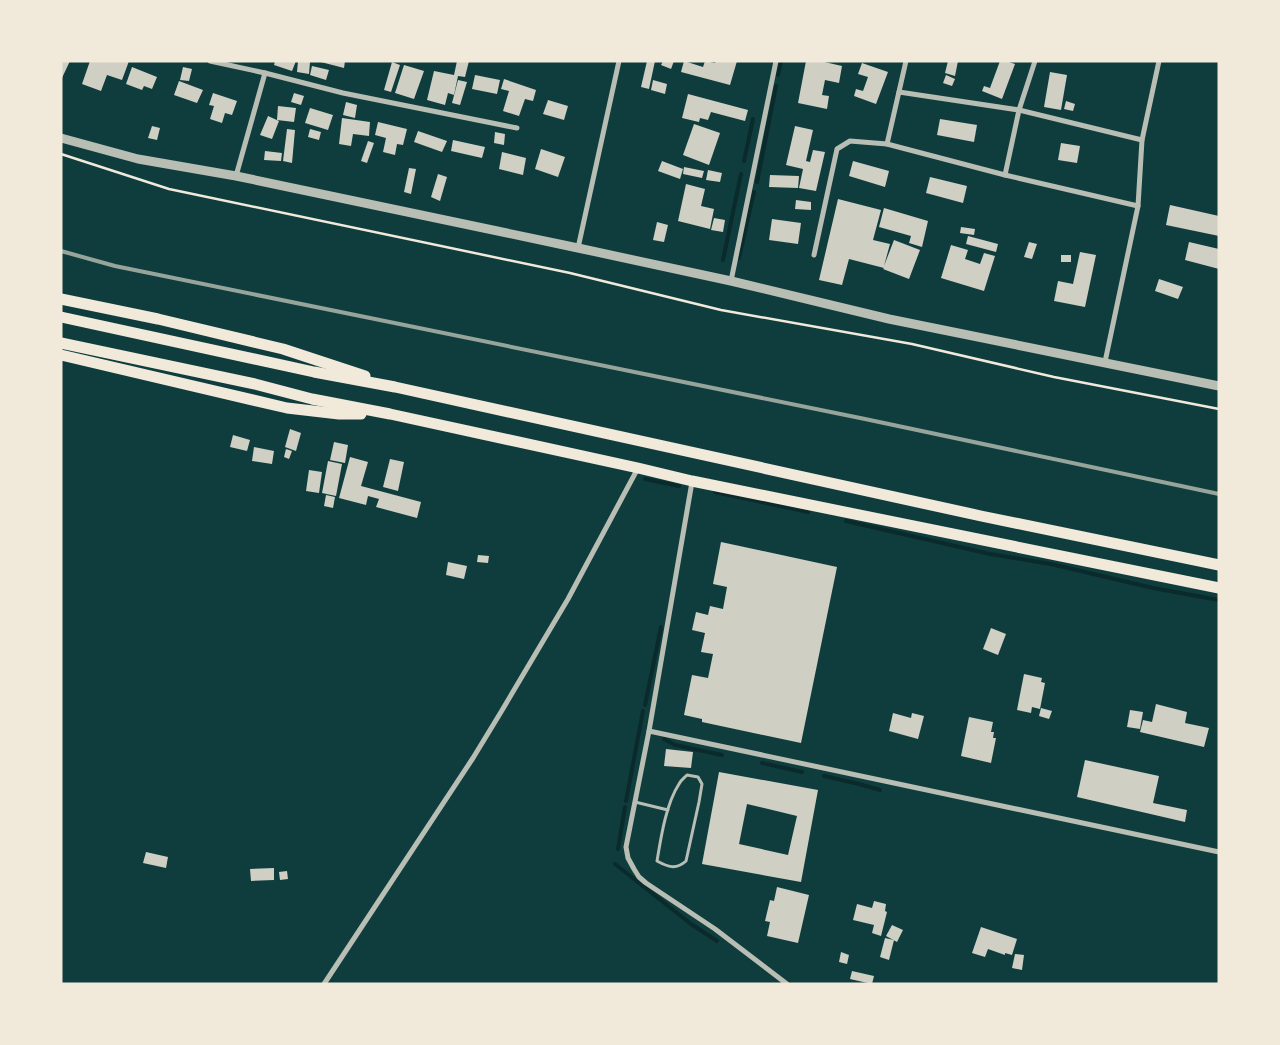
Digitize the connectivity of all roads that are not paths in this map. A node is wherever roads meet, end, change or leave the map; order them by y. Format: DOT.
graph roads {
  1 [pos="210,61"];
  2 [pos="618,61"];
  3 [pos="776,61"];
  4 [pos="906,61"];
  5 [pos="1035,61"];
  6 [pos="1159,61"];
  7 [pos="265,73"];
  8 [pos="899,92"];
  9 [pos="1019,110"];
  10 [pos="517,128"];
  11 [pos="61,138"];
  12 [pos="1142,140"];
  13 [pos="887,144"];
  14 [pos="1005,175"];
  15 [pos="236,176"];
  16 [pos="1138,206"];
  17 [pos="578,248"];
  18 [pos="814,255"];
  19 [pos="731,281"];
  20 [pos="61,299"];
  21 [pos="61,317"];
  22 [pos="61,343"];
  23 [pos="61,355"];
  24 [pos="1105,362"];
  25 [pos="1219,386"];
  26 [pos="395,387"];
  27 [pos="390,414"];
  28 [pos="638,468"];
  29 [pos="692,481"];
  30 [pos="1219,565"];
  31 [pos="1219,588"];
  32 [pos="649,731"];
  33 [pos="634,802"];
  34 [pos="668,810"];
  35 [pos="1219,852"];
  36 [pos="324,984"];
  37 [pos="787,984"];
  1 -- 7 [label="street"];
  2 -- 17 [label="street"];
  3 -- 19 [label="street"];
  4 -- 8 [label="street"];
  5 -- 9 [label="street"];
  6 -- 12 [label="street"];
  7 -- 10 [label="street"];
  7 -- 15 [label="street"];
  8 -- 9 [label="street"];
  8 -- 13 [label="street"];
  9 -- 12 [label="street"];
  9 -- 14 [label="street"];
  11 -- 15 [label="street"];
  12 -- 16 [label="street"];
  13 -- 14 [label="street"];
  13 -- 18 [label="street"];
  14 -- 16 [label="street"];
  15 -- 17 [label="street"];
  16 -- 24 [label="street"];
  17 -- 19 [label="street"];
  19 -- 24 [label="street"];
  20 -- 26 [label="highway"];
  21 -- 26 [label="highway"];
  22 -- 27 [label="highway"];
  23 -- 27 [label="highway"];
  24 -- 25 [label="street"];
  26 -- 30 [label="highway"];
  27 -- 28 [label="highway"];
  28 -- 29 [label="highway"];
  28 -- 36 [label="street"];
  29 -- 31 [label="highway"];
  29 -- 32 [label="street"];
  32 -- 33 [label="street"];
  32 -- 35 [label="street"];
  33 -- 34 [label="lane"];
  33 -- 37 [label="street"];
  34 -- 34 [label="lane"];
}
